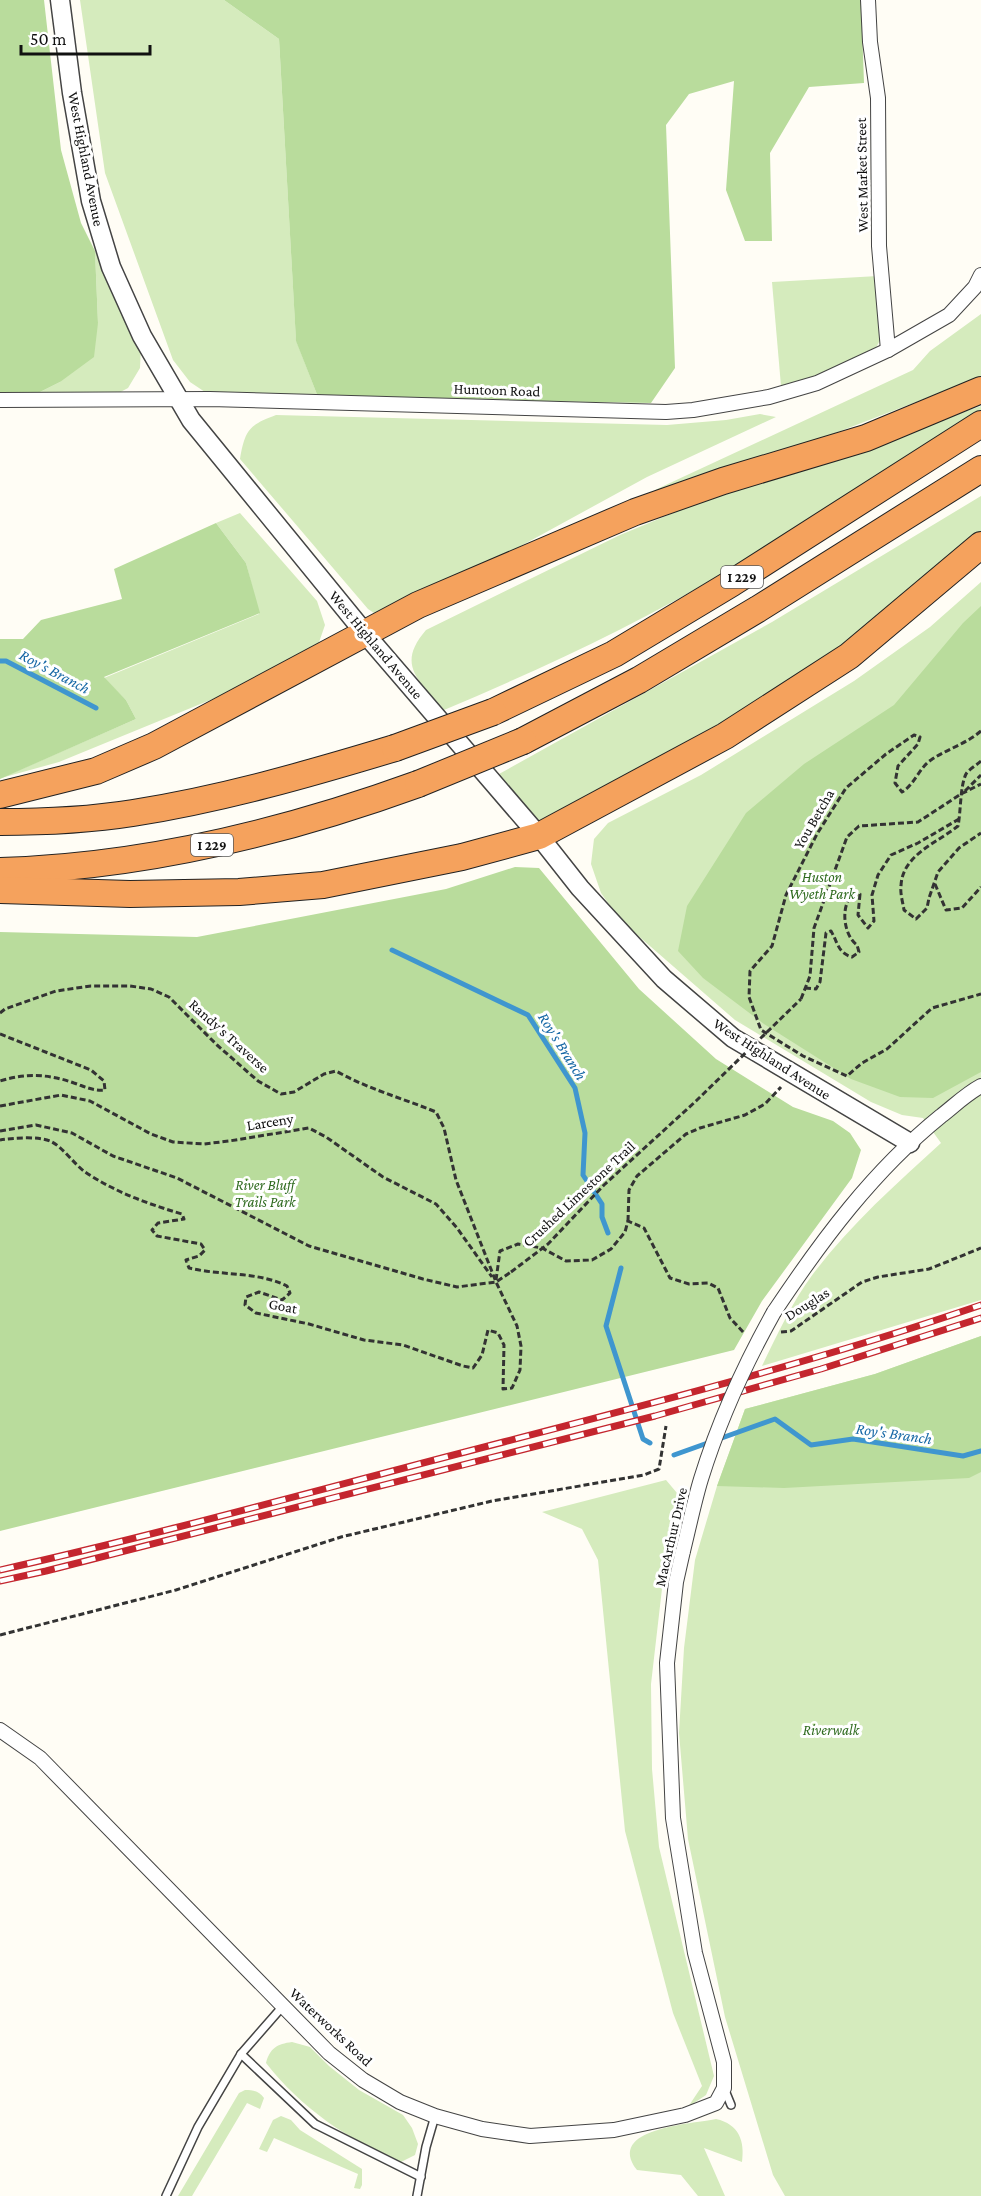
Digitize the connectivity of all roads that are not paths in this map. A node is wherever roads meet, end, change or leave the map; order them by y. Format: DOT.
graph roads {
  1 [pos="60,0"];
  2 [pos="868,0"];
  3 [pos="981,275"];
  4 [pos="888,350"];
  5 [pos="981,390"];
  6 [pos="178,399"];
  7 [pos="0,400"];
  8 [pos="981,424"];
  9 [pos="981,468"];
  10 [pos="981,545"];
  11 [pos="365,633"];
  12 [pos="0,795"];
  13 [pos="0,822"];
  14 [pos="539,836"];
  15 [pos="0,871"];
  16 [pos="0,890"];
  17 [pos="981,1086"];
  18 [pos="910,1143"];
  19 [pos="0,1730"];
  20 [pos="283,2006"];
  21 [pos="241,2054"];
  22 [pos="724,2088"];
  23 [pos="731,2105"];
  24 [pos="435,2116"];
  25 [pos="421,2177"];
  26 [pos="166,2196"];
  27 [pos="417,2196"];
  1 -- 6 [label="street, West Highland Avenue"];
  2 -- 4 [label="street, West Market Street"];
  3 -- 4 [label="street, Huntoon Road"];
  4 -- 6 [label="street, Huntoon Road"];
  5 -- 11 [label="highway"];
  6 -- 7 [label="street, Huntoon Road"];
  6 -- 11 [label="street, West Highland Avenue"];
  8 -- 13 [label="highway, I 229, bridge"];
  9 -- 15 [label="highway, I 229, bridge"];
  10 -- 14 [label="highway"];
  11 -- 12 [label="highway"];
  11 -- 14 [label="street, West Highland Avenue"];
  14 -- 16 [label="highway"];
  14 -- 18 [label="street, West Highland Avenue"];
  17 -- 18 [label="street, MacArthur Drive"];
  18 -- 22 [label="street, MacArthur Drive, bridge"];
  19 -- 20 [label="street, Waterworks Road"];
  20 -- 21 [label="lane"];
  20 -- 24 [label="street, Waterworks Road"];
  21 -- 25 [label="lane"];
  21 -- 26 [label="lane"];
  22 -- 23 [label="lane"];
  22 -- 24 [label="street, Waterworks Road"];
  24 -- 25 [label="lane"];
  25 -- 27 [label="lane"];
}
